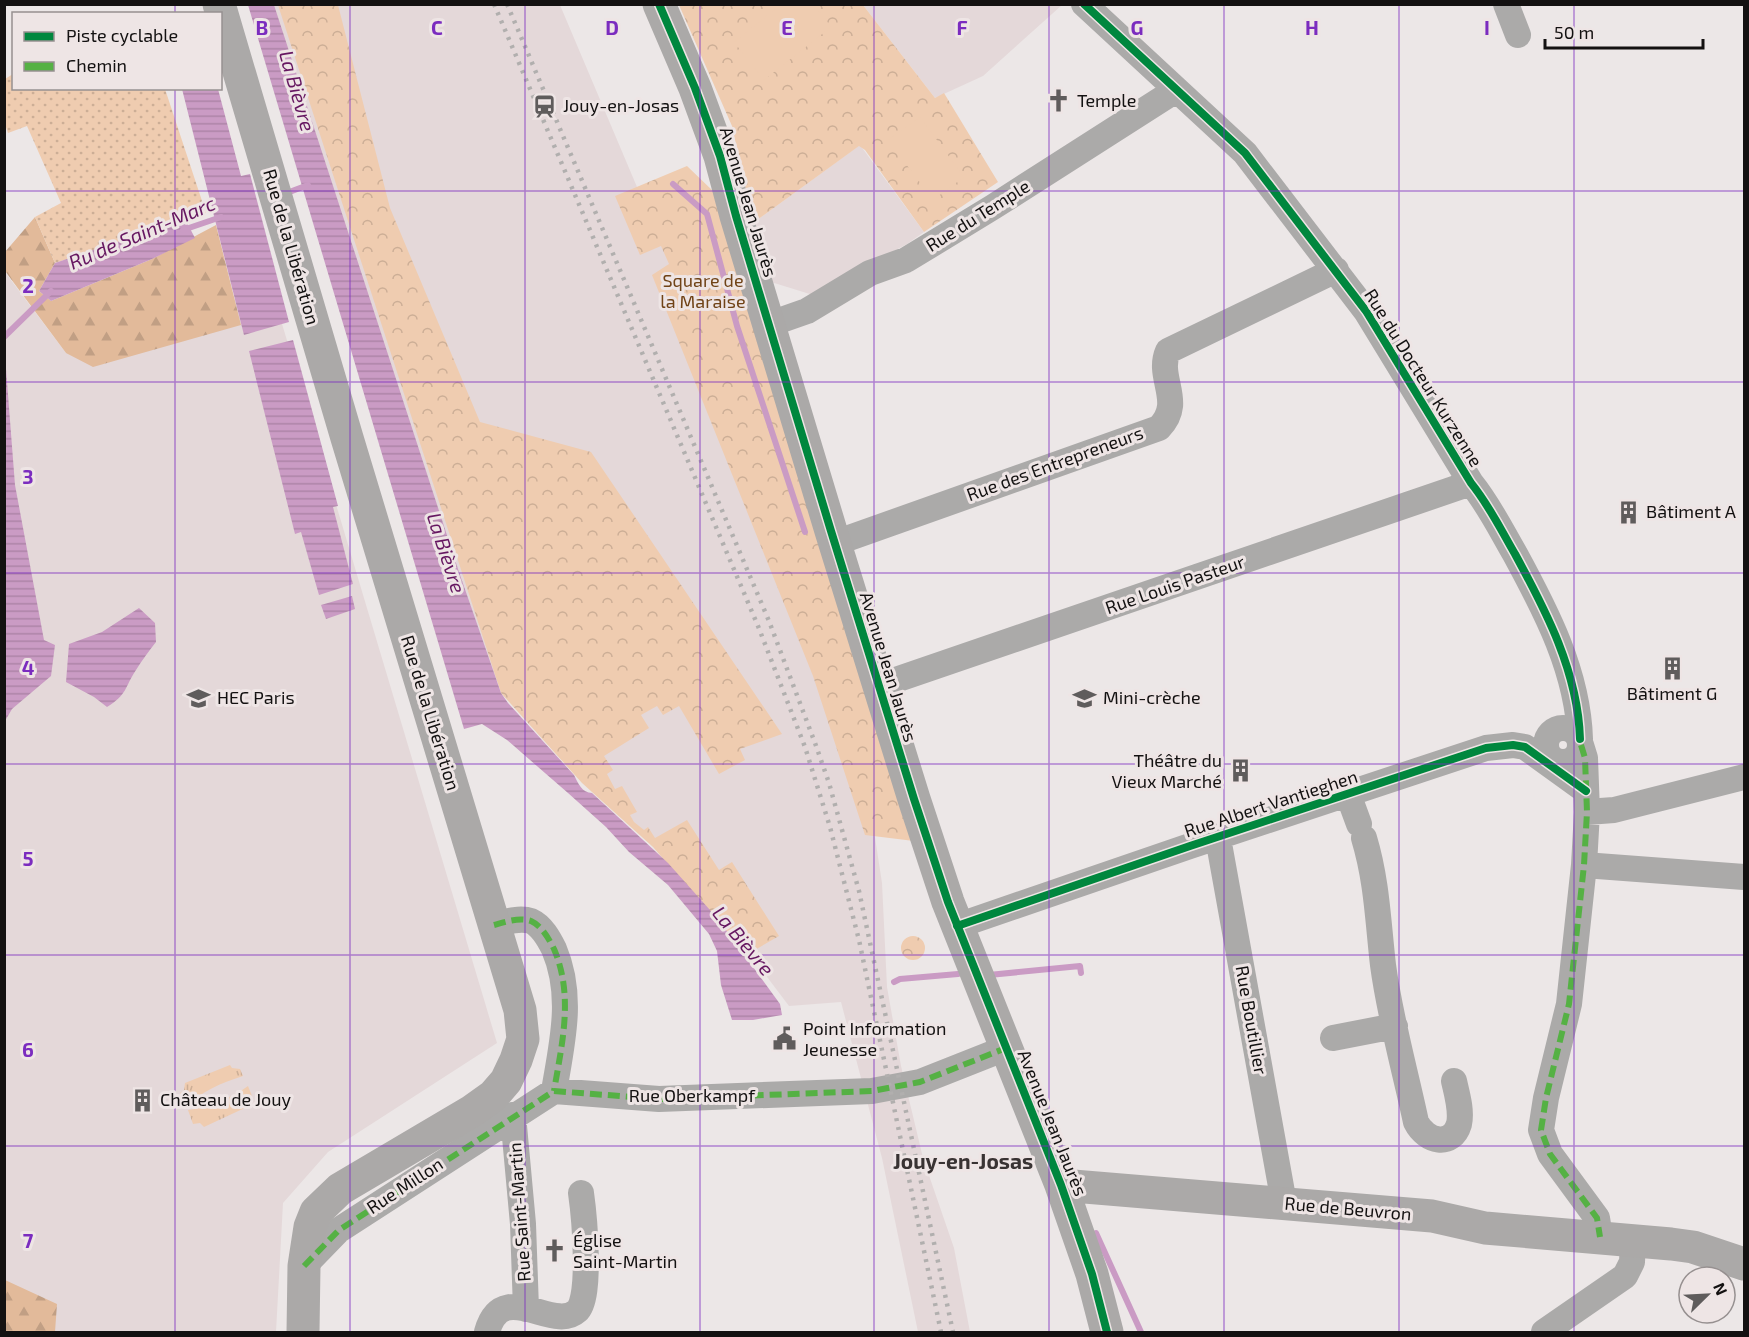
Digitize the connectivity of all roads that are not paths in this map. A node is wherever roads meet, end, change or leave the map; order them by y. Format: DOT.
graph roads {
  1 [pos="659,4"];
  2 [pos="1084,4"];
  3 [pos="1506,4"];
  4 [pos="222,14"];
  5 [pos="1518,35"];
  6 [pos="1176,90"];
  7 [pos="1335,270"];
  8 [pos="770,324"];
  9 [pos="1471,483"];
  10 [pos="835,543"];
  11 [pos="878,686"];
  12 [pos="1572,738"];
  13 [pos="1486,748"];
  14 [pos="1556,765"];
  15 [pos="1744,777"];
  16 [pos="1348,794"];
  17 [pos="1587,801"];
  18 [pos="1218,838"];
  19 [pos="1584,864"];
  20 [pos="1744,877"];
  21 [pos="494,926"];
  22 [pos="957,926"];
  23 [pos="1395,1026"];
  24 [pos="1333,1038"];
  25 [pos="1006,1048"];
  26 [pos="1454,1081"];
  27 [pos="554,1091"];
  28 [pos="513,1115"];
  29 [pos="1061,1185"];
  30 [pos="581,1193"];
  31 [pos="1284,1203"];
  32 [pos="1600,1237"];
  33 [pos="1633,1241"];
  34 [pos="1744,1264"];
  35 [pos="304,1266"];
  36 [pos="526,1309"];
  37 [pos="303,1332"];
  38 [pos="487,1332"];
  39 [pos="1107,1332"];
  40 [pos="1544,1332"];
  1 -- 8 [label="main road, Avenue Jean Jaurès"];
  2 -- 6 [label="street, Rue du Docteur Kurzenne"];
  3 -- 5 [label="street"];
  4 -- 21 [label="main road, Rue de la Libération"];
  6 -- 7 [label="street, Rue du Docteur Kurzenne"];
  6 -- 8 [label="street, Rue du Temple"];
  7 -- 9 [label="street, Rue du Docteur Kurzenne"];
  7 -- 10 [label="street, Rue des Entrepreneurs"];
  8 -- 10 [label="main road, Avenue Jean Jaurès"];
  9 -- 11 [label="street, Rue Louis Pasteur"];
  9 -- 12 [label="street, Rue du Docteur Kurzenne"];
  10 -- 11 [label="main road, Avenue Jean Jaurès"];
  11 -- 22 [label="main road, Avenue Jean Jaurès"];
  12 -- 13 [label="street"];
  12 -- 14 [label="street"];
  12 -- 17 [label="street, Rue du Docteur Kurzenne"];
  13 -- 14 [label="street, Rue Albert Vantieghen"];
  13 -- 16 [label="street, Rue Albert Vantieghen"];
  14 -- 17 [label="street, Rue Albert Vantieghen"];
  15 -- 17 [label="street"];
  16 -- 18 [label="street, Rue Albert Vantieghen"];
  16 -- 23 [label="street"];
  17 -- 19 [label="street, Rue du Docteur Kurzenne"];
  18 -- 22 [label="street, Rue Albert Vantieghen"];
  18 -- 31 [label="street, Rue Boutillier"];
  19 -- 20 [label="street"];
  19 -- 32 [label="street, Rue du Docteur Kurzenne"];
  21 -- 27 [label="street"];
  21 -- 35 [label="main road, Rue de la Libération"];
  22 -- 25 [label="main road, Avenue Jean Jaurès"];
  23 -- 24 [label="street"];
  23 -- 26 [label="street"];
  25 -- 27 [label="street, Rue Oberkampf"];
  25 -- 29 [label="main road, Avenue Jean Jaurès"];
  27 -- 28 [label="street, Rue Millon"];
  28 -- 35 [label="street, Rue Millon"];
  28 -- 36 [label="street, Rue Saint-Martin"];
  29 -- 31 [label="main road, Rue de Beuvron"];
  29 -- 39 [label="main road, Avenue Jean Jaurès"];
  30 -- 36 [label="street"];
  31 -- 32 [label="main road, Rue de Beuvron"];
  32 -- 33 [label="main road, Rue de Beuvron"];
  33 -- 34 [label="main road, Rue de Beuvron"];
  33 -- 40 [label="street"];
  35 -- 37 [label="main road, Rue de la Libération"];
  36 -- 38 [label="street"];
}
